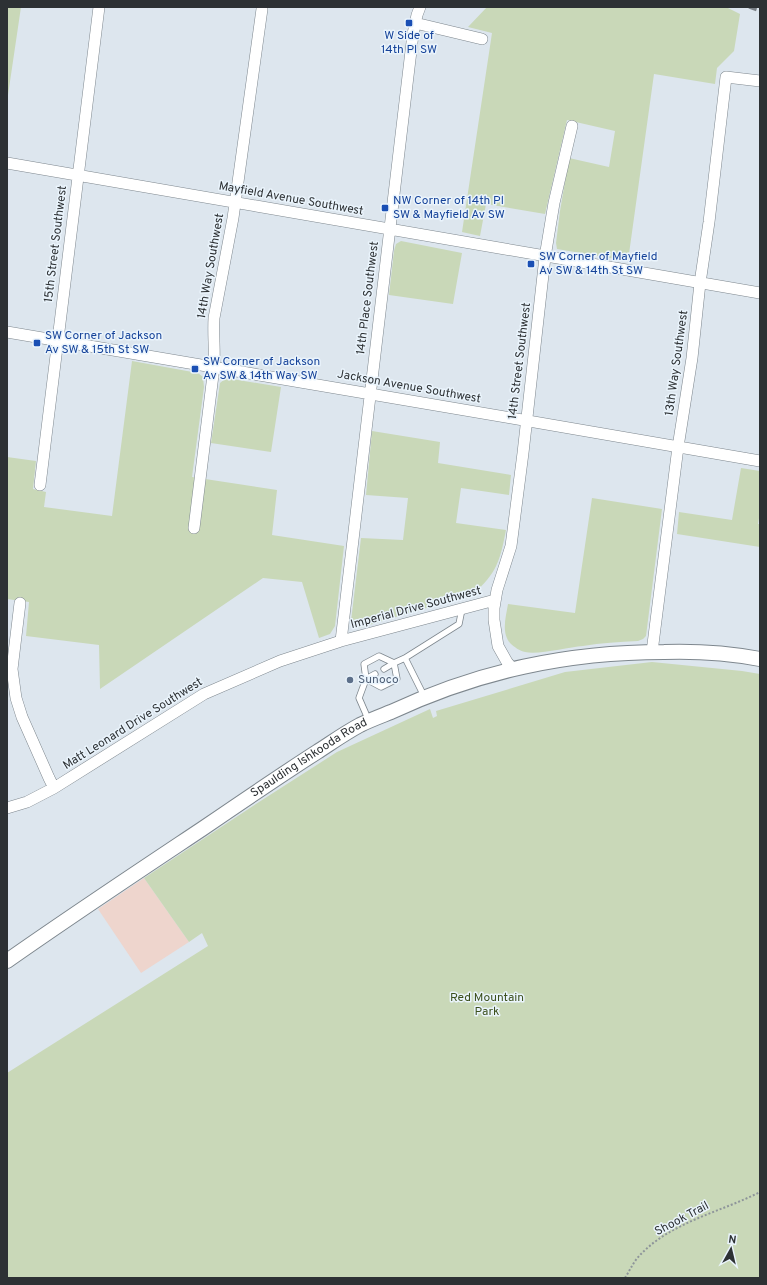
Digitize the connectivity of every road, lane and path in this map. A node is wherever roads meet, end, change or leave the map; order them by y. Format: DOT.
graph roads {
  1 [pos="99,7"];
  2 [pos="420,7"];
  3 [pos="262,8"];
  4 [pos="415,23"];
  5 [pos="482,39"];
  6 [pos="760,81"];
  7 [pos="572,126"];
  8 [pos="7,163"];
  9 [pos="78,176"];
  10 [pos="235,202"];
  11 [pos="390,230"];
  12 [pos="545,257"];
  13 [pos="700,283"];
  14 [pos="760,293"];
  15 [pos="7,332"];
  16 [pos="57,340"];
  17 [pos="214,367"];
  18 [pos="370,393"];
  19 [pos="526,420"];
  20 [pos="678,447"];
  21 [pos="760,461"];
  22 [pos="40,485"];
  23 [pos="194,528"];
  24 [pos="496,600"];
  25 [pos="20,602"];
  26 [pos="462,609"];
  27 [pos="341,641"];
  28 [pos="652,652"];
  29 [pos="405,658"];
  30 [pos="760,659"];
  31 [pos="394,663"];
  32 [pos="10,666"];
  33 [pos="384,669"];
  34 [pos="512,669"];
  35 [pos="375,674"];
  36 [pos="366,679"];
  37 [pos="424,696"];
  38 [pos="369,722"];
  39 [pos="54,788"];
  40 [pos="7,808"];
  41 [pos="7,962"];
  42 [pos="760,1192"];
  43 [pos="625,1278"];
  1 -- 9 [label="street, 15th Street Southwest"];
  2 -- 4 [label="street, 14th Place Southwest"];
  3 -- 10 [label="street, 14th Way Southwest"];
  4 -- 5 [label="street"];
  4 -- 11 [label="street, 14th Place Southwest"];
  6 -- 13 [label="street, 13th Way Southwest"];
  7 -- 12 [label="street, 14th Street Southwest"];
  8 -- 9 [label="street, Mayfield Avenue Southwest"];
  9 -- 10 [label="street, Mayfield Avenue Southwest"];
  9 -- 16 [label="street, 15th Street Southwest"];
  10 -- 11 [label="street, Mayfield Avenue Southwest"];
  10 -- 17 [label="street, 14th Way Southwest"];
  11 -- 12 [label="street, Mayfield Avenue Southwest"];
  11 -- 18 [label="street, 14th Place Southwest"];
  12 -- 13 [label="street, Mayfield Avenue Southwest"];
  12 -- 19 [label="street, 14th Street Southwest"];
  13 -- 14 [label="street, Mayfield Avenue Southwest"];
  13 -- 20 [label="street, 13th Way Southwest"];
  15 -- 16 [label="street, Jackson Avenue Southwest"];
  16 -- 17 [label="street, Jackson Avenue Southwest"];
  16 -- 22 [label="street, 15th Street Southwest"];
  17 -- 18 [label="street, Jackson Avenue Southwest"];
  17 -- 23 [label="street, 14th Way Southwest"];
  18 -- 19 [label="street, Jackson Avenue Southwest"];
  18 -- 27 [label="street, 14th Place Southwest"];
  19 -- 20 [label="street, Jackson Avenue Southwest"];
  19 -- 24 [label="street, 14th Street Southwest"];
  20 -- 21 [label="street, Jackson Avenue Southwest"];
  20 -- 28 [label="street, 13th Way Southwest"];
  24 -- 26 [label="street, Imperial Drive Southwest"];
  24 -- 34 [label="street, Imperial Drive Southwest"];
  25 -- 32 [label="street"];
  26 -- 27 [label="street, Imperial Drive Southwest"];
  26 -- 29 [label="lane"];
  27 -- 39 [label="street, Matt Leonard Drive Southwest"];
  28 -- 30 [label="street, Spaulding Ishkooda Road"];
  28 -- 34 [label="street, Spaulding Ishkooda Road"];
  29 -- 31 [label="lane"];
  29 -- 37 [label="lane"];
  31 -- 33 [label="lane"];
  31 -- 36 [label="lane"];
  31 -- 36 [label="lane"];
  32 -- 39 [label="street"];
  34 -- 37 [label="street, Spaulding Ishkooda Road"];
  35 -- 36 [label="lane"];
  36 -- 38 [label="lane"];
  37 -- 38 [label="street, Spaulding Ishkooda Road"];
  38 -- 41 [label="street, Spaulding Ishkooda Road"];
  39 -- 40 [label="street, Matt Leonard Drive Southwest"];
  42 -- 43 [label="path, Shook Trail"];
}
